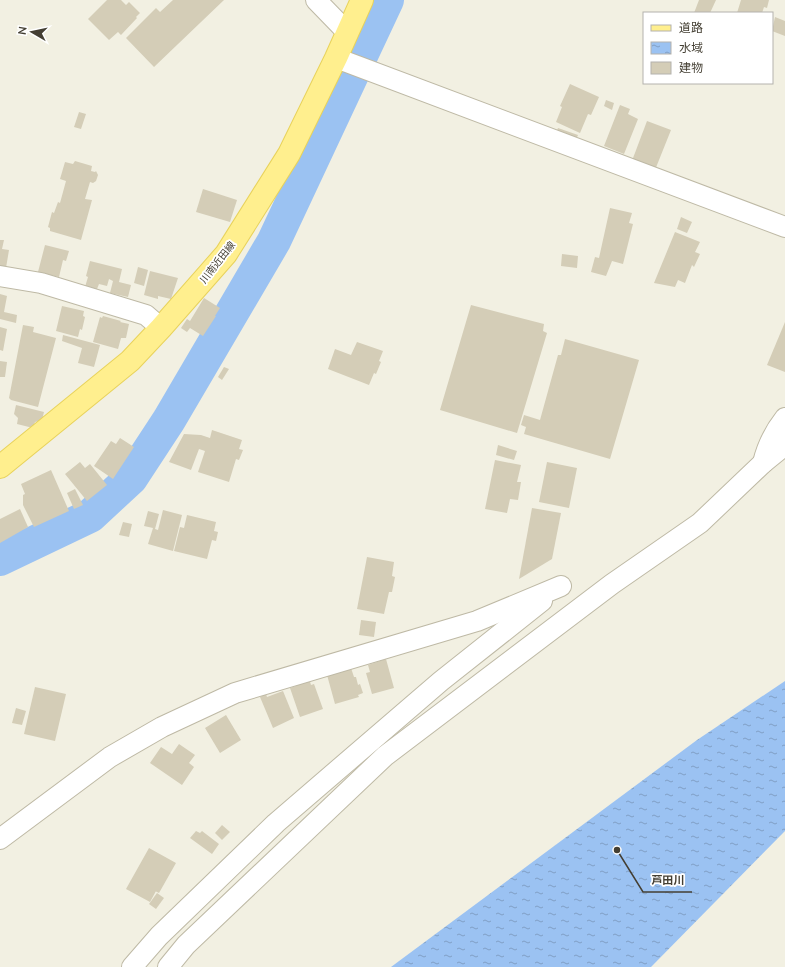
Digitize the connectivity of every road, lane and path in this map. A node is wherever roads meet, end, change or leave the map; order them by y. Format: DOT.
graph roads {
  1 [pos="316,0"];
  2 [pos="362,0"];
  3 [pos="347,32"];
  4 [pos="336,58"];
  5 [pos="785,227"];
  6 [pos="0,276"];
  7 [pos="161,328"];
  8 [pos="785,418"];
  9 [pos="785,445"];
  10 [pos="762,463"];
  11 [pos="0,467"];
  12 [pos="0,839"];
  13 [pos="132,967"];
  14 [pos="168,967"];
  1 -- 3 [label="street"];
  2 -- 3 [label="main road, 川南近田線"];
  3 -- 4 [label="main road, 川南近田線"];
  4 -- 5 [label="street"];
  4 -- 7 [label="main road, 川南近田線"];
  6 -- 7 [label="street"];
  7 -- 11 [label="main road, 川南近田線"];
  8 -- 10 [label="street"];
  9 -- 10 [label="street"];
  10 -- 14 [label="street"];
  12 -- 13 [label="street"];
}
